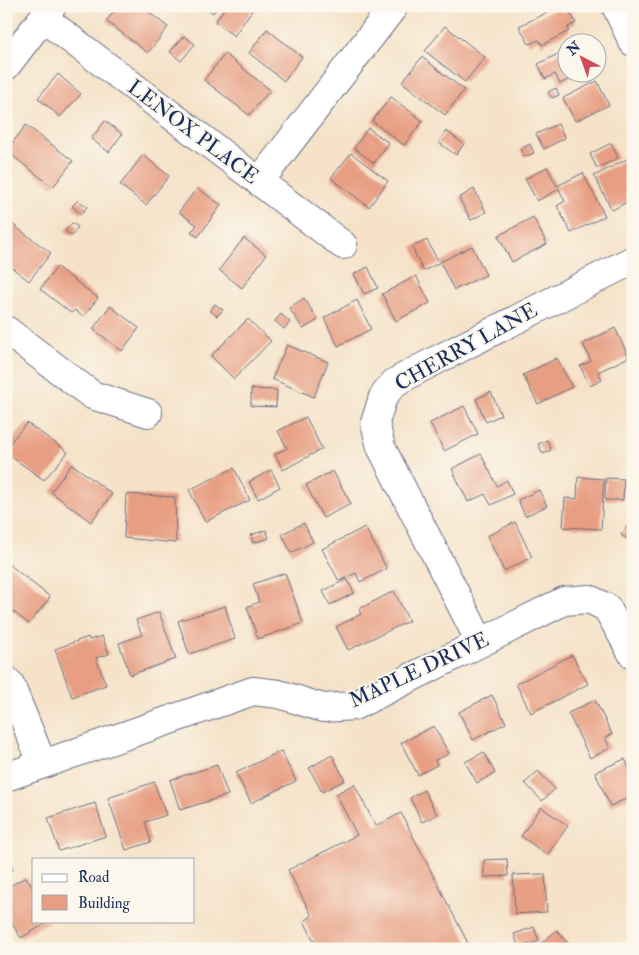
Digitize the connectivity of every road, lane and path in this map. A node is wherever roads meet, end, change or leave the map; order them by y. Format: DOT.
graph roads {
  1 [pos="394,6"];
  2 [pos="47,12"];
  3 [pos="6,66"];
  4 [pos="259,182"];
  5 [pos="342,245"];
  6 [pos="633,260"];
  7 [pos="6,330"];
  8 [pos="148,413"];
  9 [pos="480,642"];
  10 [pos="633,654"];
  11 [pos="6,680"];
  12 [pos="42,763"];
  13 [pos="6,777"];
  1 -- 4 [label="street"];
  2 -- 3 [label="street"];
  2 -- 4 [label="street, LENOX PLACE"];
  4 -- 5 [label="street, LENOX PLACE"];
  6 -- 9 [label="street, CHERRY LANE"];
  7 -- 8 [label="street"];
  9 -- 10 [label="street, MAPLE DRIVE"];
  9 -- 12 [label="street, MAPLE DRIVE"];
  11 -- 12 [label="street"];
  12 -- 13 [label="street, MAPLE DRIVE"];
}
